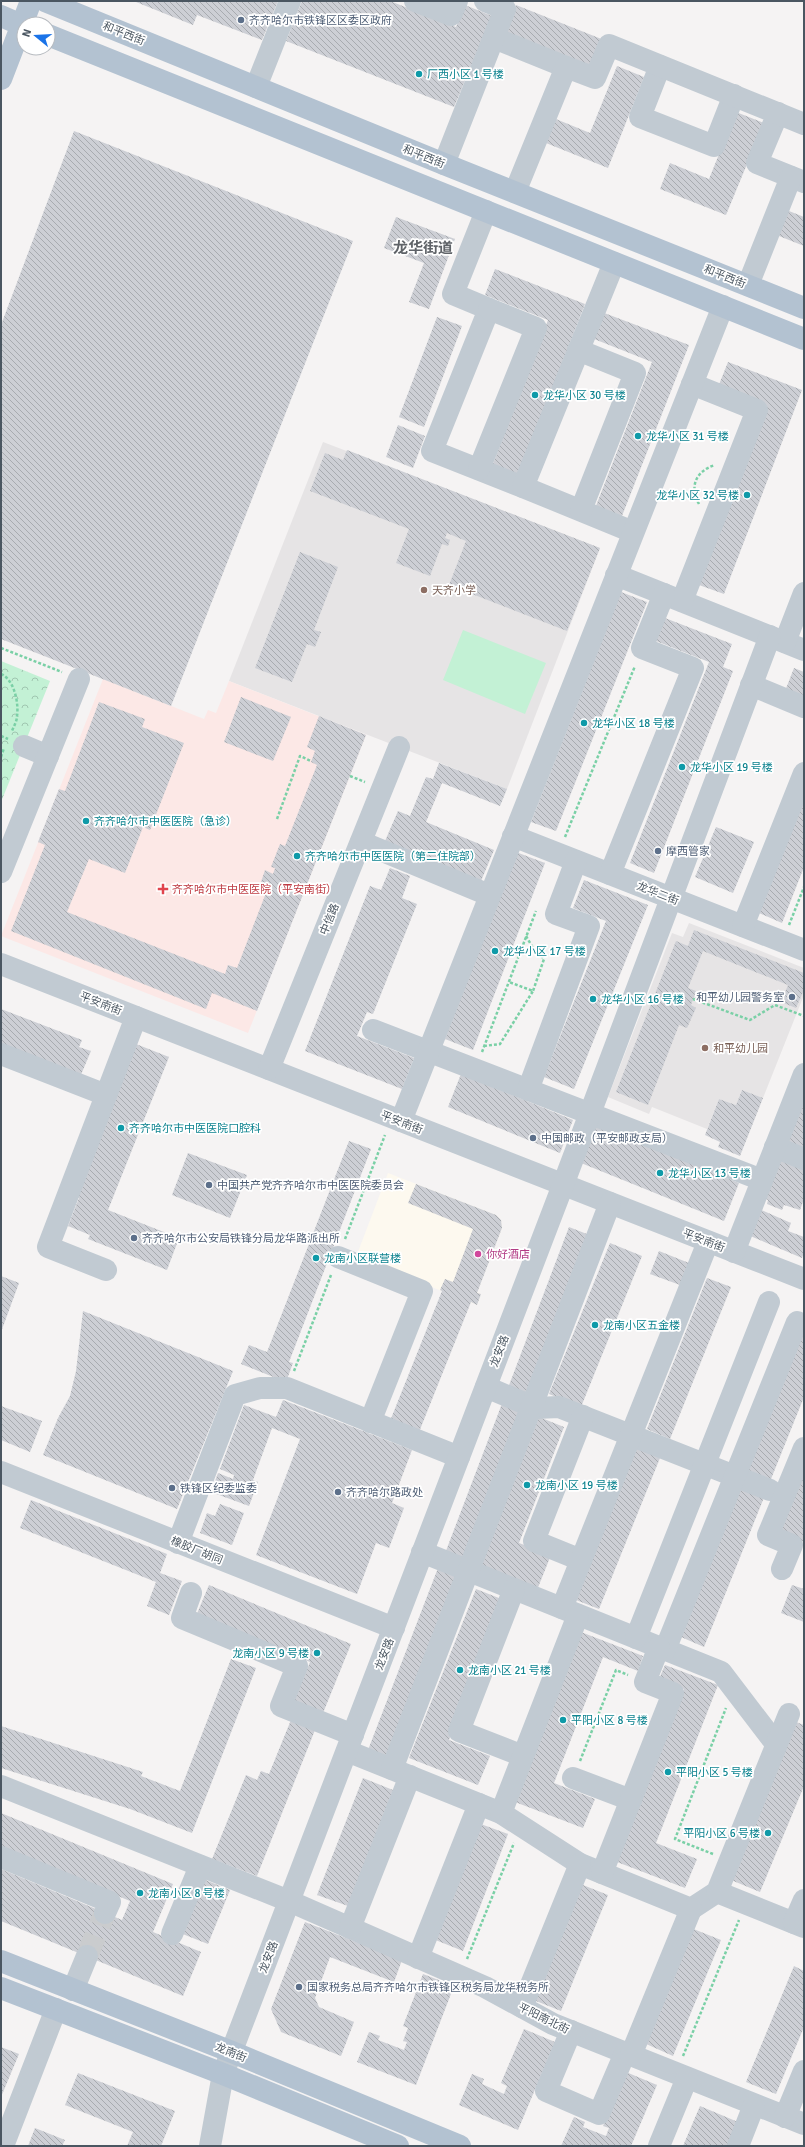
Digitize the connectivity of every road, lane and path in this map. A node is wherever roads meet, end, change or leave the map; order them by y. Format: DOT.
graph roads {
  1 [pos="31,1"];
  2 [pos="45,1"];
  3 [pos="290,1"];
  4 [pos="415,1"];
  5 [pos="457,1"];
  6 [pos="485,1"];
  7 [pos="1,16"];
  8 [pos="26,16"];
  9 [pos="16,22"];
  10 [pos="56,38"];
  11 [pos="494,38"];
  12 [pos="16,42"];
  13 [pos="660,66"];
  14 [pos="566,67"];
  15 [pos="1,79"];
  16 [pos="256,87"];
  17 [pos="734,96"];
  18 [pos="778,113"];
  19 [pos="804,124"];
  20 [pos="444,164"];
  21 [pos="797,179"];
  22 [pos="515,192"];
  23 [pos="486,212"];
  24 [pos="614,263"];
  25 [pos="748,285"];
  26 [pos="723,306"];
  27 [pos="804,308"];
  28 [pos="489,309"];
  29 [pos="804,339"];
  30 [pos="578,350"];
  31 [pos="692,384"];
  32 [pos="479,470"];
  33 [pos="523,487"];
  34 [pos="581,510"];
  35 [pos="633,532"];
  36 [pos="616,575"];
  37 [pos="804,593"];
  38 [pos="673,597"];
  39 [pos="786,642"];
  40 [pos="1,648"];
  41 [pos="1,674"];
  42 [pos="79,679"];
  43 [pos="751,685"];
  44 [pos="804,707"];
  45 [pos="24,746"];
  46 [pos="399,747"];
  47 [pos="48,756"];
  48 [pos="1,757"];
  49 [pos="311,760"];
  50 [pos="804,773"];
  51 [pos="277,819"];
  52 [pos="513,836"];
  53 [pos="361,842"];
  54 [pos="576,861"];
  55 [pos="1,872"];
  56 [pos="610,874"];
  57 [pos="804,887"];
  58 [pos="489,895"];
  59 [pos="671,898"];
  60 [pos="743,926"];
  61 [pos="526,936"];
  62 [pos="782,942"];
  63 [pos="804,950"];
  64 [pos="1,964"];
  65 [pos="509,982"];
  66 [pos="533,991"];
  67 [pos="693,999"];
  68 [pos="804,1016"];
  69 [pos="136,1017"];
  70 [pos="373,1030"];
  71 [pos="484,1046"];
  72 [pos="428,1051"];
  73 [pos="1,1054"];
  74 [pos="269,1069"];
  75 [pos="804,1074"];
  76 [pos="528,1090"];
  77 [pos="106,1095"];
  78 [pos="589,1113"];
  79 [pos="401,1121"];
  80 [pos="775,1147"];
  81 [pos="804,1159"];
  82 [pos="566,1175"];
  83 [pos="762,1180"];
  84 [pos="610,1203"];
  85 [pos="708,1242"];
  86 [pos="734,1252"];
  87 [pos="338,1257"];
  88 [pos="106,1270"];
  89 [pos="804,1279"];
  90 [pos="769,1302"];
  91 [pos="797,1322"];
  92 [pos="486,1387"];
  93 [pos="532,1406"];
  94 [pos="583,1416"];
  95 [pos="370,1422"];
  96 [pos="631,1435"];
  97 [pos="804,1448"];
  98 [pos="459,1457"];
  99 [pos="705,1464"];
  100 [pos="1,1472"];
  101 [pos="735,1477"];
  102 [pos="770,1490"];
  103 [pos="178,1542"];
  104 [pos="798,1547"];
  105 [pos="422,1552"];
  106 [pos="581,1560"];
  107 [pos="782,1569"];
  108 [pos="468,1571"];
  109 [pos="514,1589"];
  110 [pos="191,1593"];
  111 [pos="570,1612"];
  112 [pos="394,1628"];
  113 [pos="636,1638"];
  114 [pos="662,1649"];
  115 [pos="645,1682"];
  116 [pos="734,1687"];
  117 [pos="789,1714"];
  118 [pos="350,1743"];
  119 [pos="776,1744"];
  120 [pos="523,1756"];
  121 [pos="401,1772"];
  122 [pos="573,1778"];
  123 [pos="1,1786"];
  124 [pos="631,1800"];
  125 [pos="479,1804"];
  126 [pos="501,1813"];
  127 [pos="521,1826"];
  128 [pos="1,1857"];
  129 [pos="730,1861"];
  130 [pos="580,1864"];
  131 [pos="200,1866"];
  132 [pos="602,1873"];
  133 [pos="717,1892"];
  134 [pos="804,1900"];
  135 [pos="289,1902"];
  136 [pos="745,1904"];
  137 [pos="691,1909"];
  138 [pos="105,1913"];
  139 [pos="799,1925"];
  140 [pos="350,1928"];
  141 [pos="172,1934"];
  142 [pos="87,1956"];
  143 [pos="418,1958"];
  144 [pos="1,1961"];
  145 [pos="460,1976"];
  146 [pos="1,1988"];
  147 [pos="73,1990"];
  148 [pos="522,2007"];
  149 [pos="56,2009"];
  150 [pos="571,2032"];
  151 [pos="232,2052"];
  152 [pos="628,2054"];
  153 [pos="804,2071"];
  154 [pos="223,2074"];
  155 [pos="682,2076"];
  156 [pos="754,2105"];
  157 [pos="795,2121"];
  158 [pos="393,2145"];
  159 [pos="3,2146"];
  160 [pos="210,2146"];
  161 [pos="460,2146"];
  162 [pos="659,2146"];
  163 [pos="738,2146"];
  1 -- 8 [label="main road"];
  2 -- 16 [label="main road, 和平西街"];
  3 -- 16 [label="street"];
  4 -- 5 [label="street"];
  6 -- 11 [label="street"];
  7 -- 9 [label="main road"];
  10 -- 23 [label="main road"];
  11 -- 14 [label="street"];
  11 -- 20 [label="street"];
  12 -- 15 [label="main road"];
  13 -- 14 [label="street"];
  13 -- 17 [label="street"];
  13 -- 17 [label="street"];
  14 -- 22 [label="street"];
  16 -- 20 [label="main road, 和平西街"];
  17 -- 18 [label="street"];
  18 -- 19 [label="street"];
  18 -- 21 [label="street"];
  20 -- 22 [label="main road, 和平西街"];
  21 -- 25 [label="street"];
  22 -- 25 [label="main road, 和平西街"];
  23 -- 24 [label="main road"];
  23 -- 28 [label="street"];
  24 -- 26 [label="main road"];
  24 -- 30 [label="street"];
  25 -- 27 [label="main road, 和平西街"];
  26 -- 29 [label="main road"];
  26 -- 31 [label="street"];
  28 -- 32 [label="street"];
  28 -- 32 [label="street"];
  30 -- 33 [label="street"];
  30 -- 34 [label="street"];
  31 -- 35 [label="street"];
  31 -- 38 [label="street"];
  32 -- 33 [label="street"];
  33 -- 34 [label="street"];
  34 -- 35 [label="street"];
  35 -- 36 [label="street"];
  36 -- 38 [label="street"];
  36 -- 52 [label="street"];
  37 -- 39 [label="street, 龙安路"];
  38 -- 39 [label="street"];
  38 -- 56 [label="street"];
  39 -- 43 [label="street, 龙安路"];
  40 -- 42 [label="path"];
  41 -- 48 [label="path"];
  42 -- 47 [label="street"];
  43 -- 44 [label="street"];
  43 -- 59 [label="street, 龙安路"];
  45 -- 47 [label="street"];
  46 -- 53 [label="street, 中信路"];
  47 -- 55 [label="street"];
  49 -- 51 [label="path"];
  50 -- 60 [label="street"];
  52 -- 54 [label="street, 龙华二街"];
  52 -- 58 [label="street"];
  53 -- 58 [label="street"];
  53 -- 74 [label="street, 中信路"];
  54 -- 56 [label="street, 龙华二街"];
  54 -- 76 [label="street"];
  56 -- 59 [label="street, 龙华二街"];
  57 -- 62 [label="path"];
  58 -- 72 [label="street"];
  59 -- 60 [label="street, 龙华二街"];
  59 -- 78 [label="street, 龙安路"];
  60 -- 62 [label="street, 龙华二街"];
  61 -- 66 [label="path"];
  62 -- 63 [label="street, 龙华二街"];
  64 -- 69 [label="street, 平安南街"];
  65 -- 66 [label="path"];
  66 -- 71 [label="path"];
  67 -- 68 [label="path"];
  69 -- 74 [label="street, 平安南街"];
  69 -- 77 [label="street"];
  70 -- 72 [label="street"];
  72 -- 76 [label="street"];
  72 -- 79 [label="street"];
  73 -- 77 [label="street"];
  74 -- 79 [label="street, 平安南街"];
  75 -- 80 [label="street"];
  76 -- 78 [label="street"];
  77 -- 88 [label="street"];
  78 -- 82 [label="street, 龙安路"];
  78 -- 83 [label="street"];
  79 -- 82 [label="street, 平安南街"];
  80 -- 81 [label="street"];
  80 -- 83 [label="street"];
  82 -- 84 [label="street, 平安南街"];
  82 -- 92 [label="street, 龙安路"];
  83 -- 86 [label="street"];
  84 -- 85 [label="street, 平安南街"];
  84 -- 93 [label="street"];
  85 -- 86 [label="street, 平安南街"];
  85 -- 96 [label="street"];
  86 -- 89 [label="street, 平安南街"];
  87 -- 95 [label="street"];
  90 -- 99 [label="street"];
  91 -- 101 [label="street"];
  92 -- 93 [label="street"];
  92 -- 98 [label="street, 龙安路"];
  93 -- 94 [label="street"];
  93 -- 108 [label="street"];
  94 -- 96 [label="street"];
  94 -- 106 [label="street"];
  95 -- 98 [label="street"];
  95 -- 103 [label="street"];
  96 -- 99 [label="street"];
  96 -- 106 [label="street"];
  97 -- 104 [label="street"];
  98 -- 105 [label="street, 龙安路"];
  99 -- 101 [label="street"];
  99 -- 113 [label="street"];
  100 -- 103 [label="street, 橡胶厂胡同"];
  101 -- 102 [label="street"];
  101 -- 114 [label="street"];
  103 -- 112 [label="street, 橡胶厂胡同"];
  104 -- 107 [label="street"];
  105 -- 108 [label="street"];
  105 -- 112 [label="street, 龙安路"];
  106 -- 111 [label="street"];
  108 -- 109 [label="street"];
  108 -- 121 [label="street"];
  109 -- 111 [label="street"];
  109 -- 120 [label="street"];
  110 -- 118 [label="street"];
  111 -- 113 [label="street"];
  111 -- 120 [label="street"];
  112 -- 118 [label="street, 龙安路"];
  113 -- 114 [label="street"];
  114 -- 115 [label="street"];
  114 -- 116 [label="street"];
  115 -- 122 [label="path"];
  115 -- 124 [label="street"];
  116 -- 119 [label="street"];
  116 -- 129 [label="path"];
  117 -- 119 [label="street"];
  118 -- 121 [label="street"];
  118 -- 135 [label="street, 龙安路"];
  119 -- 129 [label="street"];
  120 -- 126 [label="street"];
  121 -- 125 [label="street"];
  121 -- 140 [label="street"];
  122 -- 124 [label="street"];
  123 -- 131 [label="street, 平阳南北街"];
  124 -- 132 [label="street"];
  125 -- 126 [label="street"];
  125 -- 143 [label="street"];
  126 -- 127 [label="street"];
  127 -- 130 [label="street"];
  127 -- 145 [label="path"];
  128 -- 138 [label="street"];
  129 -- 133 [label="street"];
  130 -- 132 [label="street"];
  130 -- 148 [label="street"];
  131 -- 135 [label="street, 平阳南北街"];
  131 -- 141 [label="street"];
  132 -- 137 [label="street"];
  133 -- 136 [label="street"];
  133 -- 137 [label="street"];
  134 -- 139 [label="street"];
  135 -- 140 [label="street, 平阳南北街"];
  135 -- 151 [label="street, 龙安路"];
  136 -- 139 [label="street"];
  136 -- 155 [label="path"];
  137 -- 152 [label="street"];
  140 -- 143 [label="street, 平阳南北街"];
  142 -- 147 [label="street"];
  143 -- 145 [label="street, 平阳南北街"];
  144 -- 147 [label="main road, 龙南街"];
  145 -- 148 [label="street, 平阳南北街"];
  146 -- 149 [label="main road"];
  147 -- 151 [label="main road, 龙南街"];
  148 -- 150 [label="street, 平阳南北街"];
  149 -- 154 [label="main road"];
  149 -- 159 [label="street"];
  150 -- 152 [label="street, 平阳南北街"];
  150 -- 152 [label="street"];
  151 -- 154 [label="street, 龙安路"];
  151 -- 161 [label="main road, 龙南街"];
  152 -- 155 [label="street, 平阳南北街"];
  153 -- 157 [label="street"];
  154 -- 158 [label="main road"];
  154 -- 160 [label="street, 龙安路"];
  155 -- 156 [label="street, 平阳南北街"];
  155 -- 162 [label="street"];
  156 -- 157 [label="street, 平阳南北街"];
  156 -- 163 [label="street"];
}
